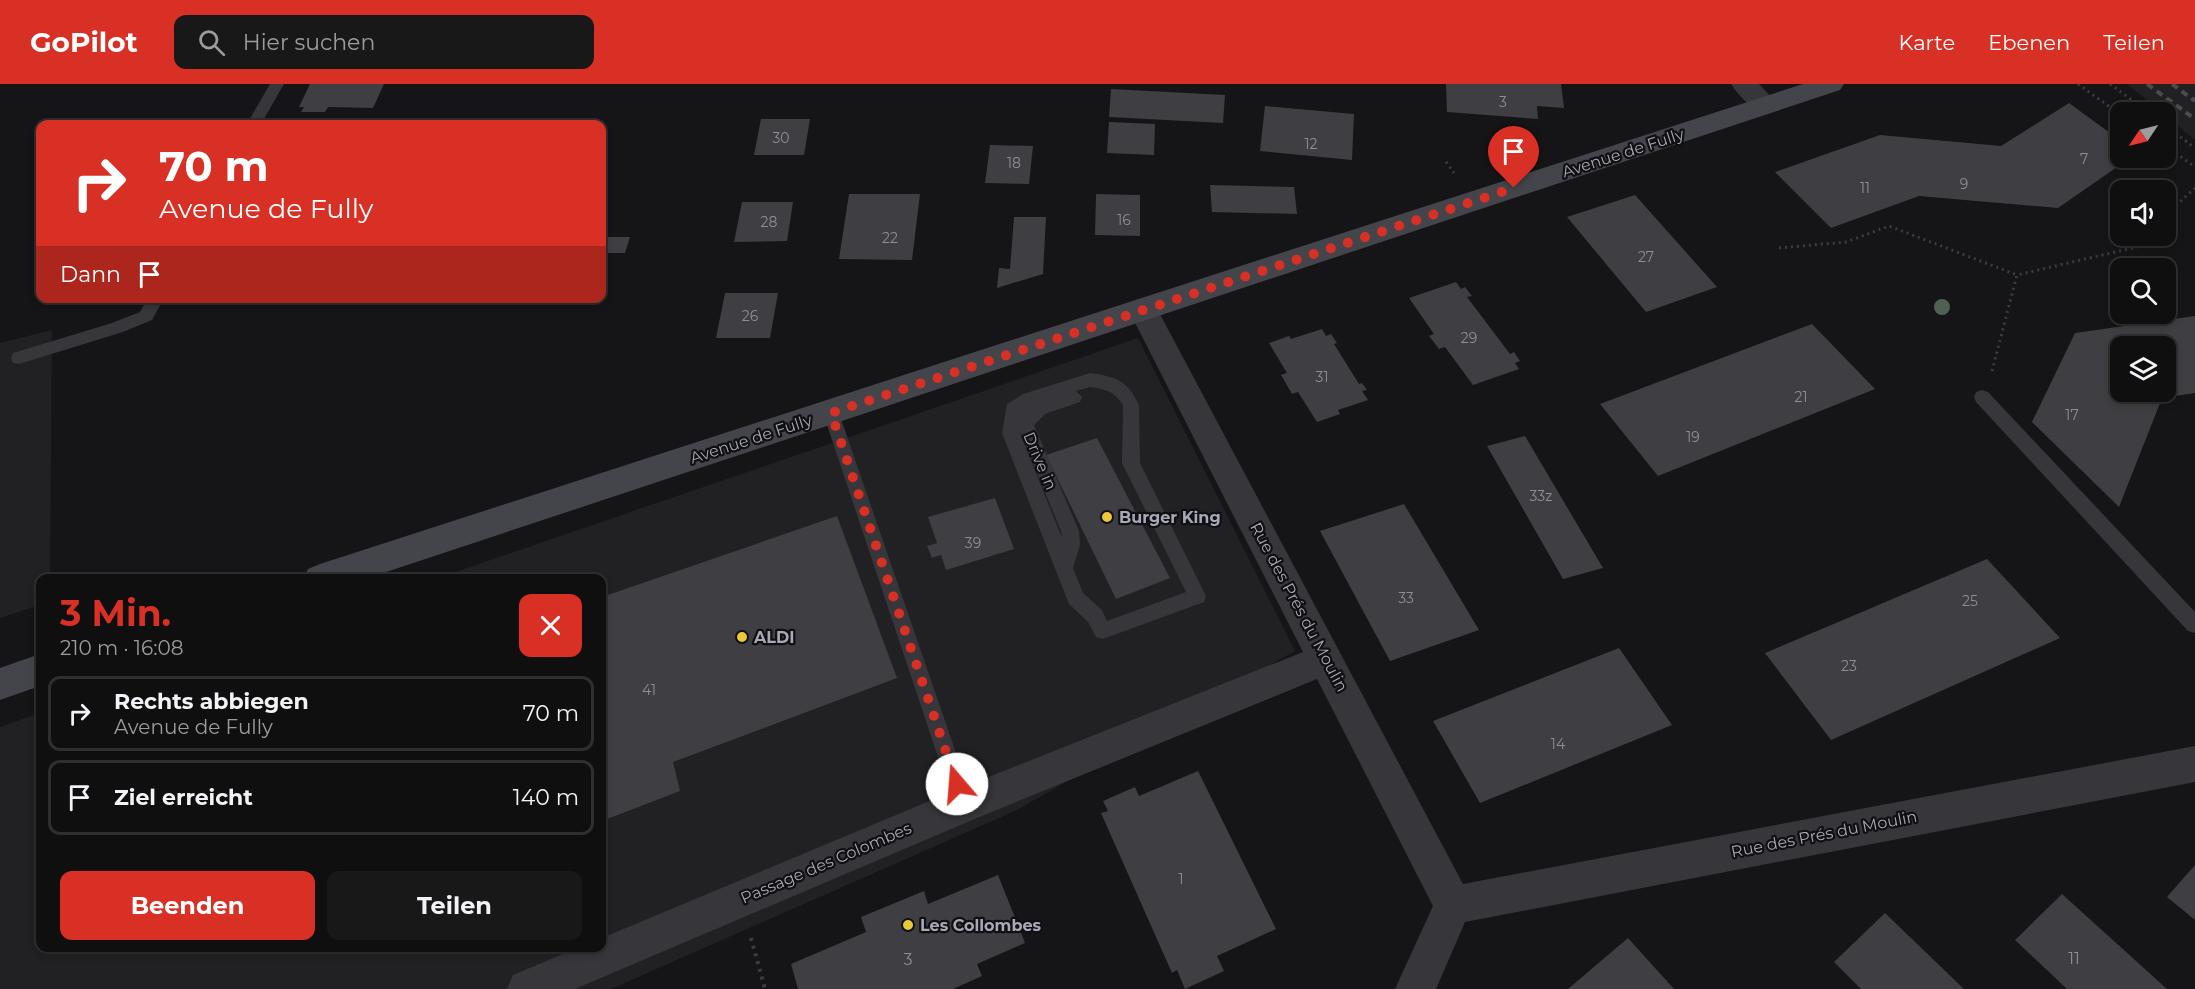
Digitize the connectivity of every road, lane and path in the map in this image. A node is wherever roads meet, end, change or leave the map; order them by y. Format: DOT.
graph roads {
  1 [pos="277,84"];
  2 [pos="1744,84"];
  3 [pos="1831,84"];
  4 [pos="2078,84"];
  5 [pos="2110,84"];
  6 [pos="2134,102"];
  7 [pos="1766,105"];
  8 [pos="2110,107"];
  9 [pos="256,120"];
  10 [pos="2176,134"];
  11 [pos="2195,148"];
  12 [pos="2176,153"];
  13 [pos="1446,162"];
  14 [pos="2195,167"];
  15 [pos="1458,180"];
  16 [pos="2195,188"];
  17 [pos="2176,205"];
  18 [pos="2140,246"];
  19 [pos="1779,248"];
  20 [pos="2017,275"];
  21 [pos="153,303"];
  22 [pos="1143,309"];
  23 [pos="19,358"];
  24 [pos="1982,397"];
  25 [pos="831,413"];
  26 [pos="1131,441"];
  27 [pos="335,574"];
  28 [pos="2195,625"];
  29 [pos="1327,659"];
  30 [pos="36,671"];
  31 [pos="0,684"];
  32 [pos="2195,764"];
  33 [pos="964,805"];
  34 [pos="741,898"];
  35 [pos="1453,905"];
  36 [pos="526,989"];
  37 [pos="765,989"];
  38 [pos="1415,989"];
  1 -- 9 [label="lane"];
  2 -- 7 [label="street"];
  3 -- 7 [label="main road, Avenue de Fully"];
  4 -- 8 [label="path"];
  5 -- 6 [label="path"];
  7 -- 22 [label="main road, Avenue de Fully"];
  10 -- 11 [label="path"];
  12 -- 14 [label="path"];
  13 -- 15 [label="path"];
  16 -- 17 [label="path"];
  18 -- 20 [label="path"];
  19 -- 20 [label="path"];
  20 -- 24 [label="path"];
  21 -- 23 [label="lane"];
  22 -- 25 [label="main road, Avenue de Fully"];
  22 -- 29 [label="street, Rue des Prés du Moulin"];
  24 -- 28 [label="lane"];
  25 -- 27 [label="main road, Avenue de Fully"];
  25 -- 33 [label="lane"];
  26 -- 26 [label="lane"];
  29 -- 33 [label="street, Passage des Colombes"];
  29 -- 35 [label="street, Rue des Prés du Moulin"];
  30 -- 31 [label="main road"];
  32 -- 35 [label="street, Rue des Prés du Moulin"];
  33 -- 34 [label="street, Passage des Colombes"];
  34 -- 36 [label="street, Passage des Colombes"];
  34 -- 37 [label="path"];
  35 -- 38 [label="street"];
}
